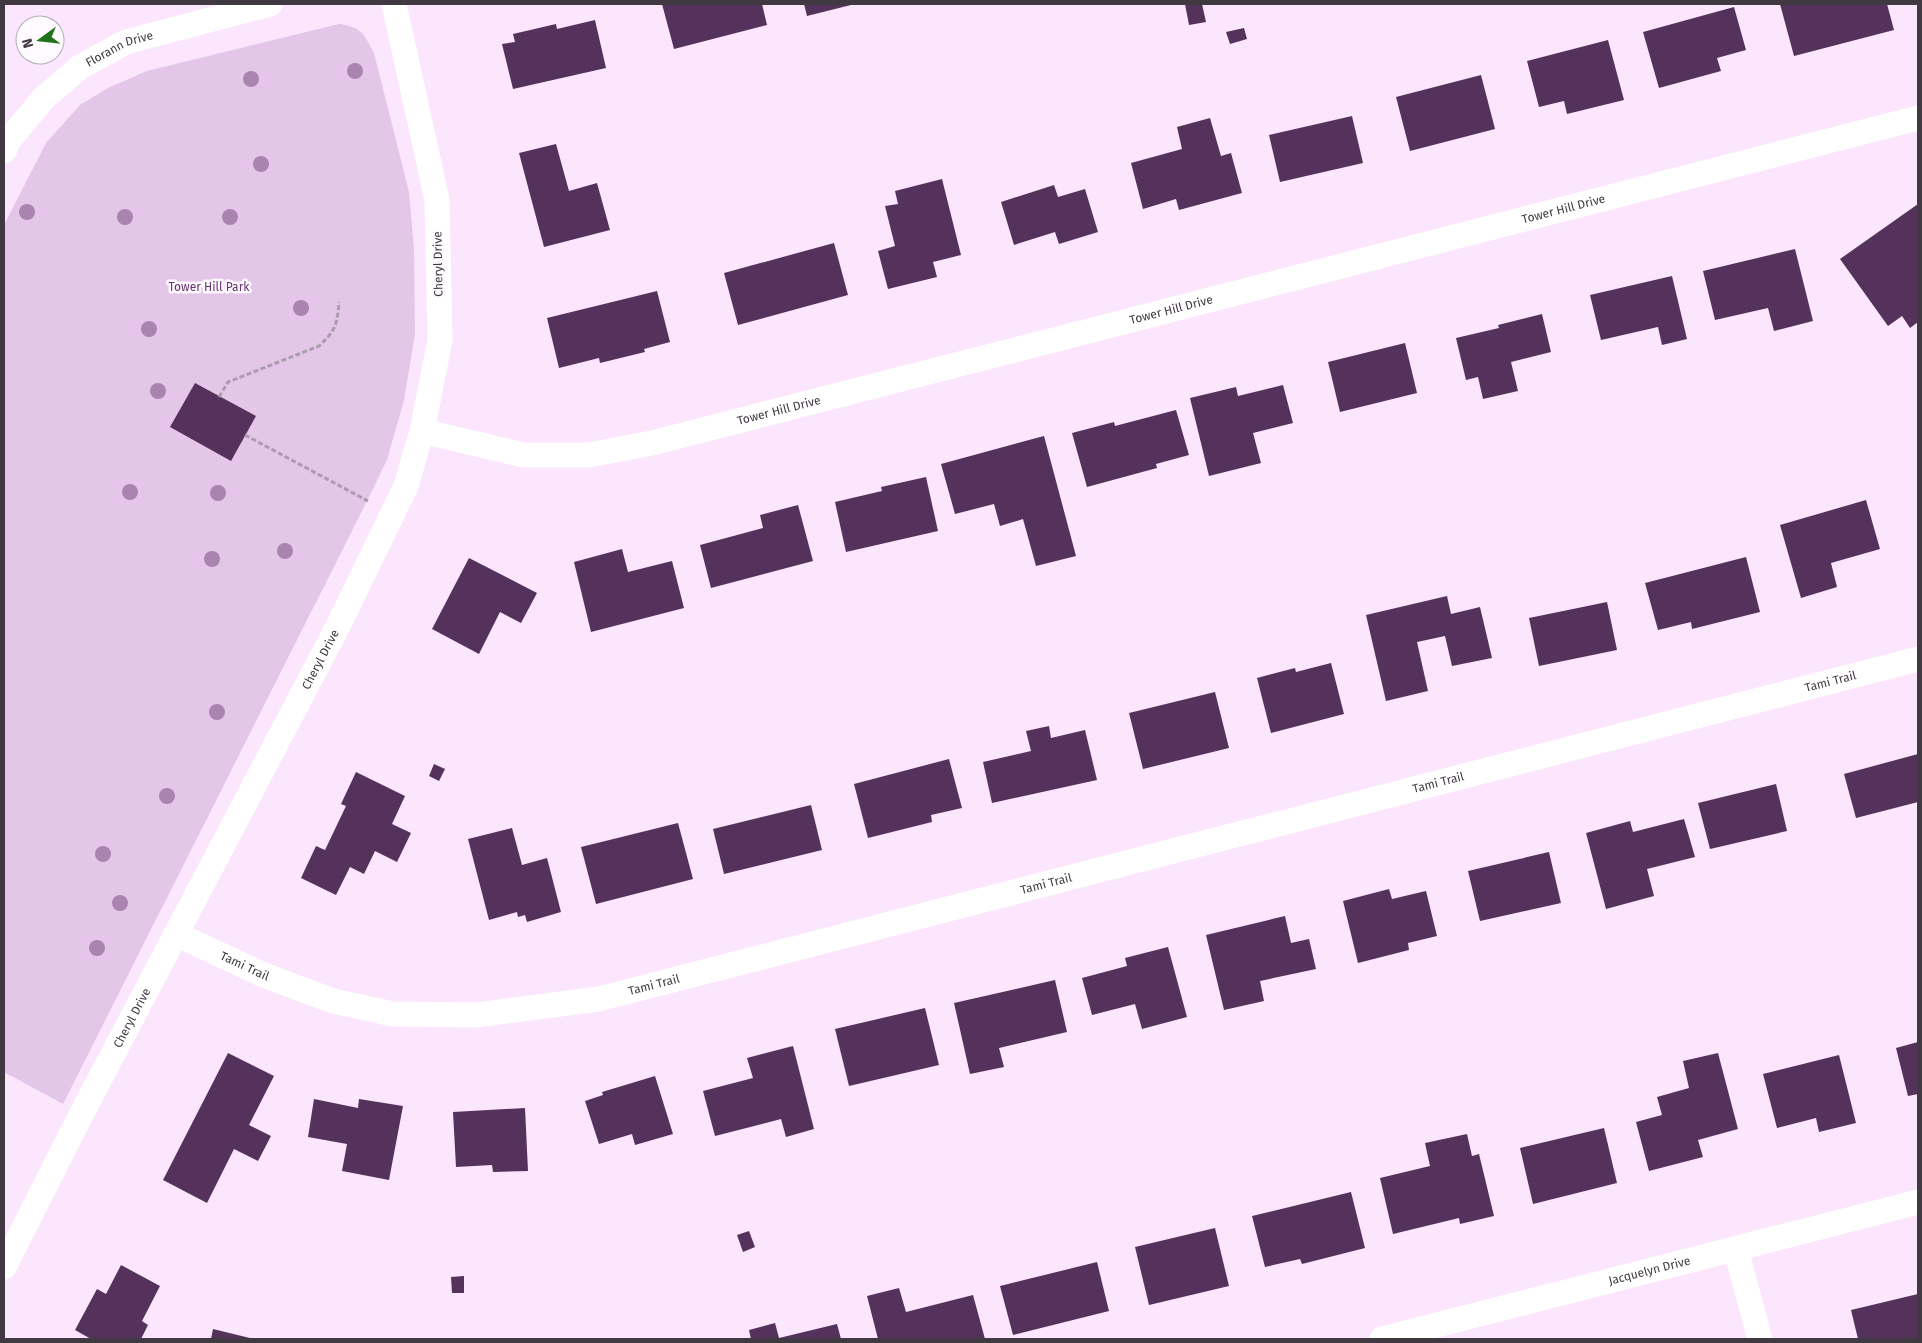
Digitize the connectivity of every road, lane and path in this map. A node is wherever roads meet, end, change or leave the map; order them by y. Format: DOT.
graph roads {
  1 [pos="270,4"];
  2 [pos="394,4"];
  3 [pos="1918,118"];
  4 [pos="4,151"];
  5 [pos="340,302"];
  6 [pos="219,397"];
  7 [pos="422,431"];
  8 [pos="245,435"];
  9 [pos="392,515"];
  10 [pos="1918,659"];
  11 [pos="176,934"];
  12 [pos="1918,1202"];
  13 [pos="1736,1250"];
  14 [pos="4,1267"];
  15 [pos="1382,1339"];
  16 [pos="1760,1339"];
  1 -- 4 [label="street, Florann Drive"];
  2 -- 7 [label="street, Cheryl Drive"];
  3 -- 7 [label="street, Tower Hill Drive"];
  5 -- 6 [label="path"];
  7 -- 9 [label="street, Cheryl Drive"];
  8 -- 9 [label="path"];
  9 -- 11 [label="street, Cheryl Drive"];
  10 -- 11 [label="street, Tami Trail"];
  11 -- 14 [label="street, Cheryl Drive"];
  12 -- 13 [label="street, Jacquelyn Drive"];
  13 -- 15 [label="street, Jacquelyn Drive"];
  13 -- 16 [label="street"];
}
